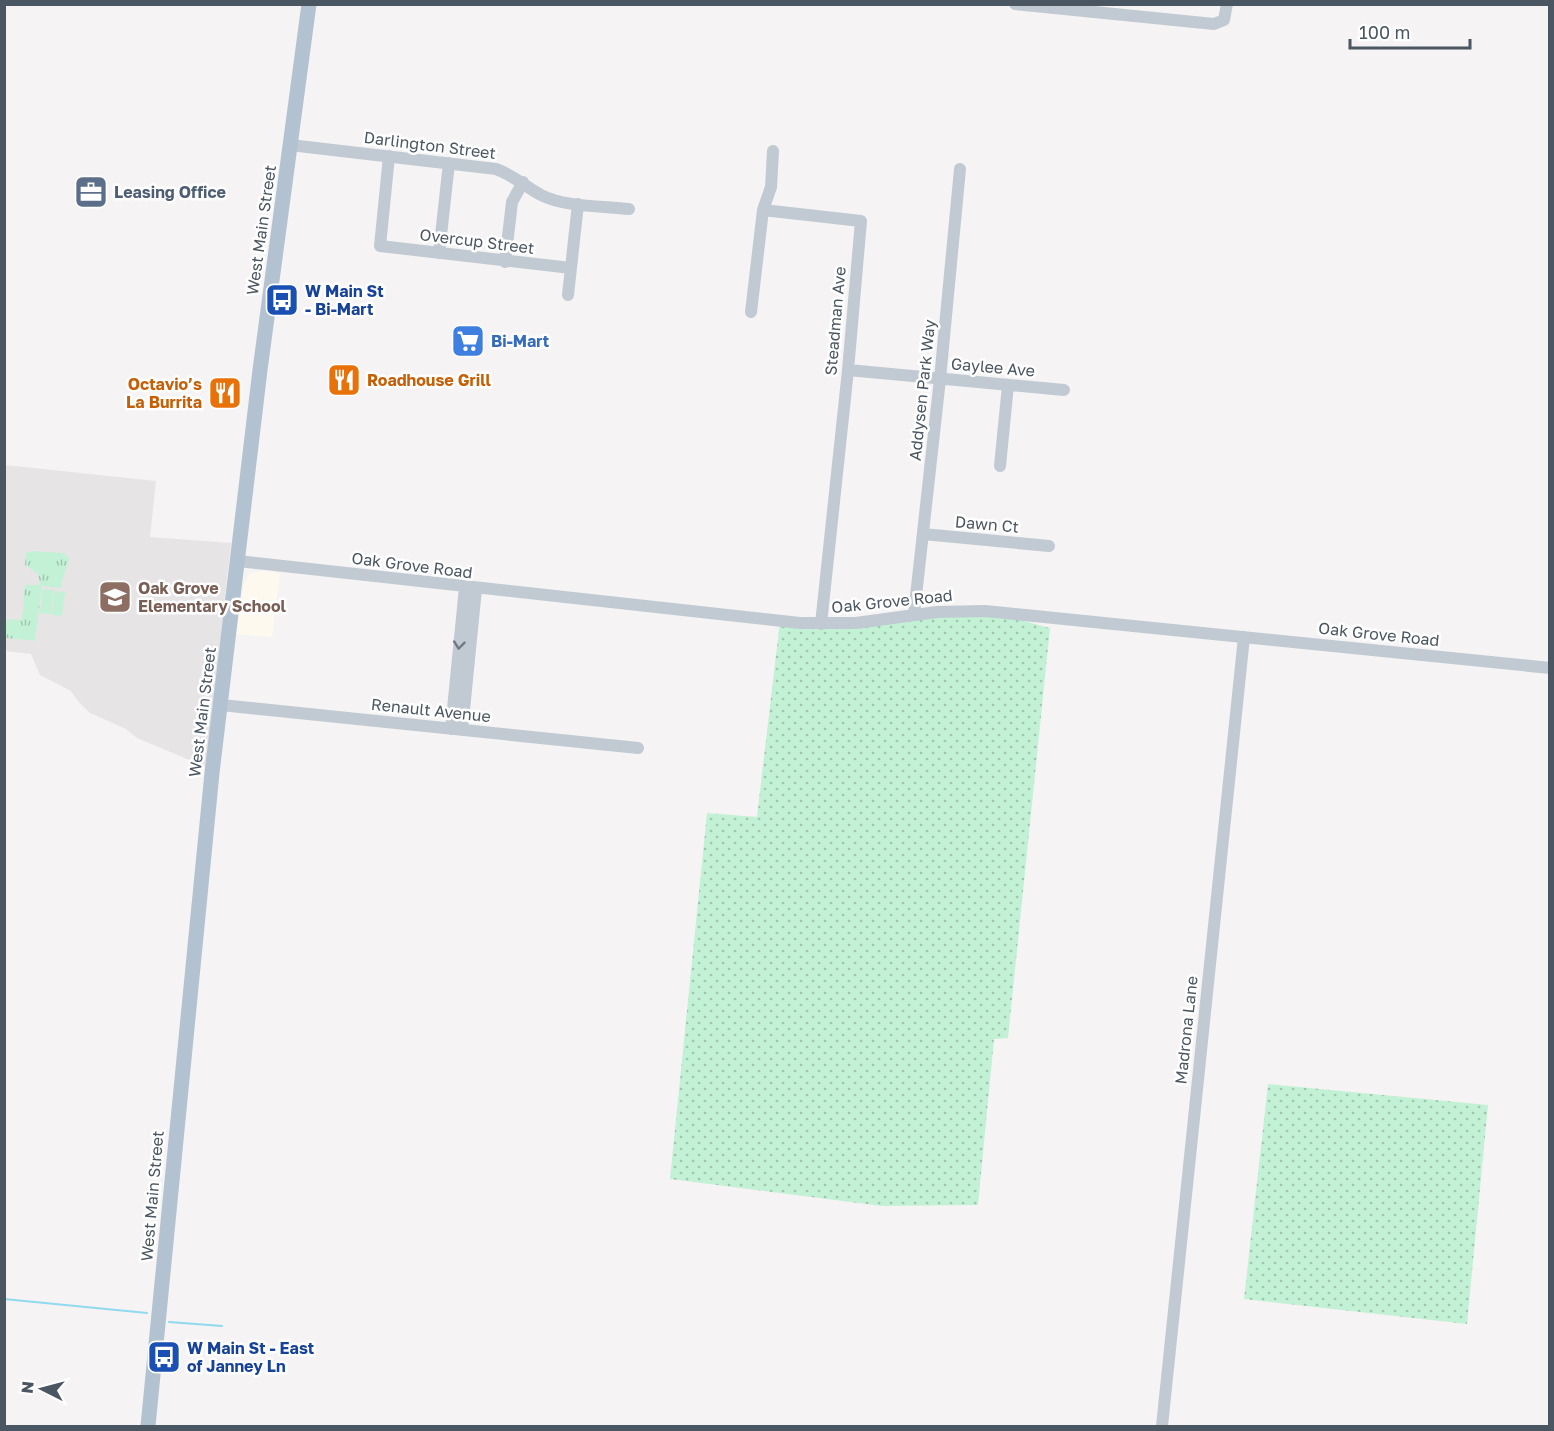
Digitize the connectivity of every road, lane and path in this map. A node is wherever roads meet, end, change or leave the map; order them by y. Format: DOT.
graph roads {
  1 [pos="309,4"];
  2 [pos="1015,4"];
  3 [pos="1227,4"];
  4 [pos="290,145"];
  5 [pos="773,151"];
  6 [pos="390,156"];
  7 [pos="449,163"];
  8 [pos="960,169"];
  9 [pos="523,182"];
  10 [pos="578,204"];
  11 [pos="629,209"];
  12 [pos="763,210"];
  13 [pos="439,253"];
  14 [pos="505,262"];
  15 [pos="571,268"];
  16 [pos="568,295"];
  17 [pos="751,312"];
  18 [pos="848,370"];
  19 [pos="940,379"];
  20 [pos="1008,385"];
  21 [pos="1064,390"];
  22 [pos="999,466"];
  23 [pos="923,534"];
  24 [pos="1049,546"];
  25 [pos="238,561"];
  26 [pos="470,588"];
  27 [pos="914,614"];
  28 [pos="821,624"];
  29 [pos="1244,637"];
  30 [pos="1550,668"];
  31 [pos="221,705"];
  32 [pos="456,729"];
  33 [pos="638,748"];
  34 [pos="148,1426"];
  35 [pos="1162,1426"];
  1 -- 4 [label="main road, West Main Street"];
  2 -- 3 [label="street"];
  4 -- 6 [label="street, Darlington Street"];
  4 -- 25 [label="main road, West Main Street"];
  5 -- 12 [label="street"];
  6 -- 7 [label="street, Darlington Street"];
  6 -- 13 [label="street, Overcup Street"];
  7 -- 9 [label="street, Darlington Street"];
  7 -- 13 [label="street"];
  8 -- 19 [label="street, Addysen Park Way"];
  9 -- 10 [label="street, Darlington Street"];
  9 -- 14 [label="street"];
  10 -- 11 [label="street, Darlington Street"];
  10 -- 15 [label="street"];
  12 -- 17 [label="street"];
  12 -- 18 [label="street, Steadman Ave"];
  13 -- 14 [label="street, Overcup Street"];
  14 -- 15 [label="street, Overcup Street"];
  15 -- 16 [label="street"];
  18 -- 19 [label="street, Gaylee Ave"];
  18 -- 28 [label="street, Steadman Ave"];
  19 -- 20 [label="street, Gaylee Ave"];
  19 -- 23 [label="street, Addysen Park Way"];
  20 -- 21 [label="street, Gaylee Ave"];
  20 -- 22 [label="street"];
  23 -- 24 [label="street, Dawn Ct"];
  23 -- 27 [label="street, Addysen Park Way"];
  25 -- 26 [label="street, Oak Grove Road"];
  25 -- 31 [label="main road, West Main Street"];
  26 -- 28 [label="street, Oak Grove Road"];
  26 -- 32 [label="street"];
  27 -- 28 [label="street, Oak Grove Road"];
  27 -- 29 [label="street, Oak Grove Road"];
  29 -- 30 [label="street, Oak Grove Road"];
  29 -- 35 [label="street, Madrona Lane"];
  31 -- 32 [label="street, Renault Avenue"];
  31 -- 34 [label="main road, West Main Street"];
  32 -- 33 [label="street, Renault Avenue"];
}
